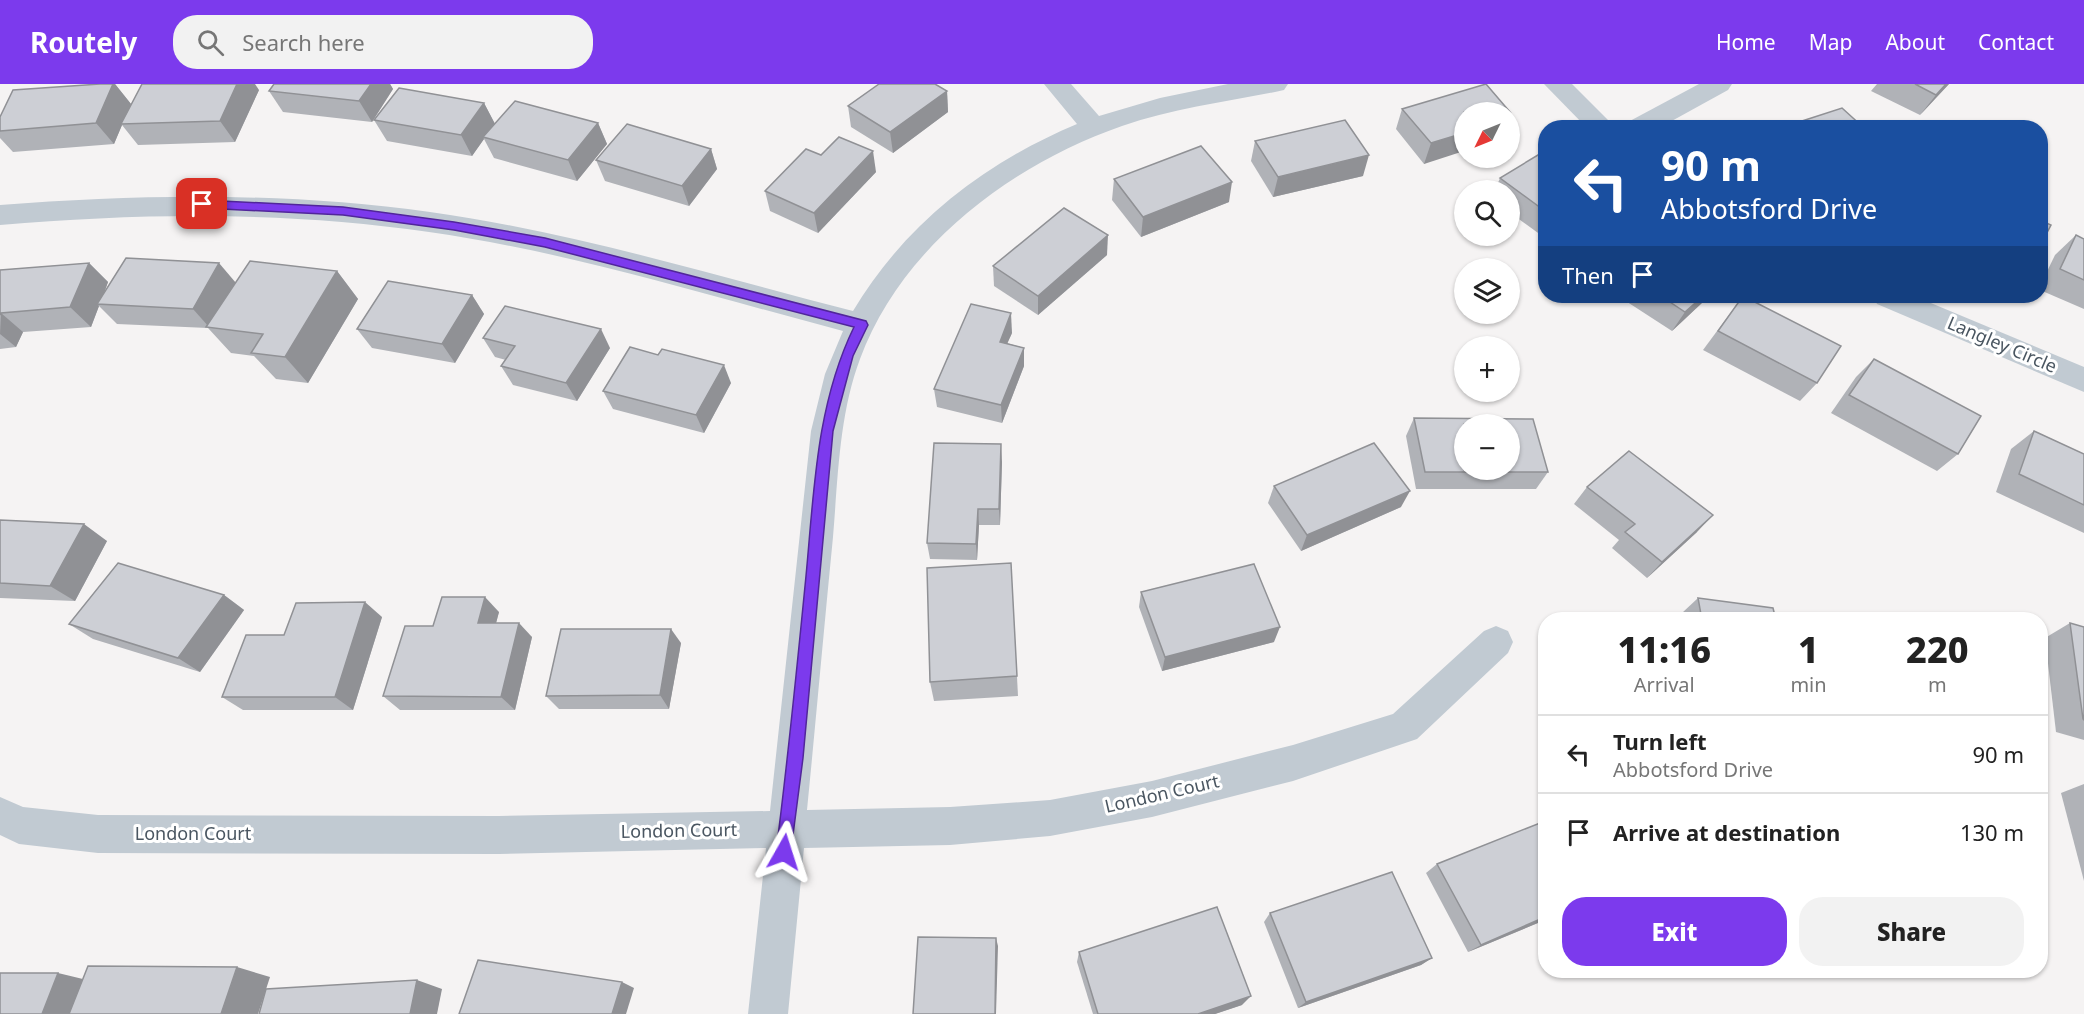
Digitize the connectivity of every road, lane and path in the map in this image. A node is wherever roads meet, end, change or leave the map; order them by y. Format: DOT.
graph roads {
  1 [pos="1057,84"];
  2 [pos="1275,84"];
  3 [pos="1557,84"];
  4 [pos="1719,84"];
  5 [pos="1595,120"];
  6 [pos="1652,120"];
  7 [pos="1094,127"];
  8 [pos="0,215"];
  9 [pos="1903,303"];
  10 [pos="862,325"];
  11 [pos="2084,380"];
  12 [pos="1496,642"];
  13 [pos="0,815"];
  14 [pos="787,829"];
  15 [pos="768,1014"];
  1 -- 7 [label="street"];
  2 -- 7 [label="street"];
  3 -- 5 [label="street"];
  4 -- 6 [label="street"];
  7 -- 10 [label="street"];
  8 -- 10 [label="street"];
  9 -- 11 [label="street, Langley Circle"];
  10 -- 14 [label="street"];
  12 -- 14 [label="street, London Court"];
  13 -- 14 [label="street, London Court"];
  14 -- 15 [label="street"];
}
